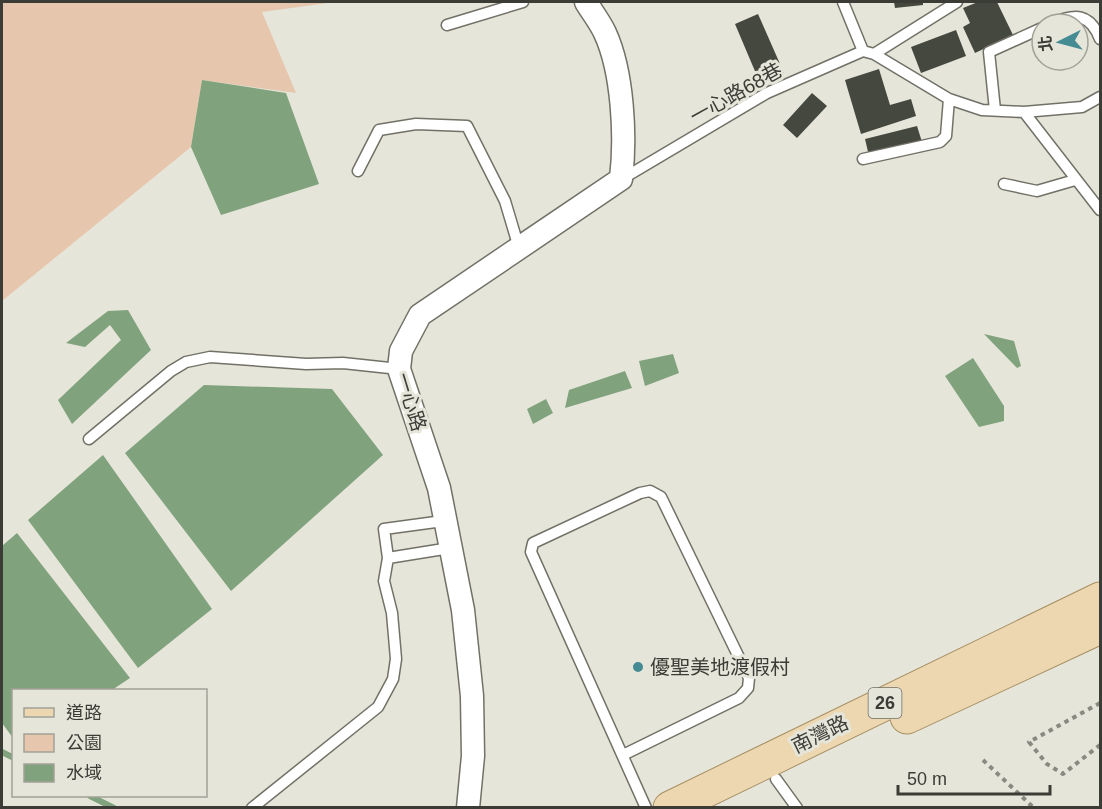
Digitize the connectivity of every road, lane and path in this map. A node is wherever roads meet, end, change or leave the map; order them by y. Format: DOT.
graph roads {
  1 [pos="523,2"];
  2 [pos="586,2"];
  3 [pos="843,2"];
  4 [pos="957,2"];
  5 [pos="1090,21"];
  6 [pos="447,25"];
  7 [pos="1030,33"];
  8 [pos="1101,39"];
  9 [pos="868,52"];
  10 [pos="1101,97"];
  11 [pos="949,99"];
  12 [pos="995,110"];
  13 [pos="1024,112"];
  14 [pos="863,159"];
  15 [pos="358,171"];
  16 [pos="621,179"];
  17 [pos="1075,180"];
  18 [pos="1004,184"];
  19 [pos="1101,210"];
  20 [pos="519,248"];
  21 [pos="399,369"];
  22 [pos="89,439"];
  23 [pos="443,521"];
  24 [pos="450,548"];
  25 [pos="388,558"];
  26 [pos="1101,599"];
  27 [pos="1101,627"];
  28 [pos="1101,703"];
  29 [pos="1101,745"];
  30 [pos="623,754"];
  31 [pos="983,760"];
  32 [pos="776,779"];
  33 [pos="252,807"];
  34 [pos="468,807"];
  35 [pos="646,807"];
  36 [pos="670,807"];
  37 [pos="719,807"];
  38 [pos="797,807"];
  39 [pos="1034,807"];
  1 -- 6 [label="lane"];
  2 -- 16 [label="street"];
  3 -- 9 [label="lane"];
  4 -- 9 [label="lane, 一心路68巷"];
  5 -- 8 [label="lane"];
  7 -- 12 [label="lane"];
  9 -- 11 [label="lane"];
  9 -- 16 [label="lane, 一心路68巷"];
  10 -- 13 [label="lane"];
  11 -- 12 [label="lane"];
  11 -- 14 [label="lane"];
  12 -- 13 [label="lane"];
  13 -- 17 [label="lane"];
  15 -- 20 [label="lane"];
  16 -- 20 [label="street, 一心路"];
  17 -- 18 [label="lane"];
  17 -- 19 [label="lane"];
  20 -- 21 [label="street, 一心路"];
  21 -- 22 [label="lane"];
  21 -- 23 [label="street, 一心路"];
  23 -- 24 [label="street, 一心路"];
  23 -- 25 [label="lane"];
  24 -- 25 [label="lane"];
  24 -- 34 [label="street, 一心路"];
  25 -- 33 [label="lane"];
  26 -- 36 [label="main road, 南灣路 / 26"];
  27 -- 32 [label="main road, 南灣路 / 26"];
  28 -- 29 [label="path"];
  30 -- 30 [label="lane"];
  30 -- 35 [label="lane"];
  31 -- 39 [label="path"];
  32 -- 37 [label="main road, 南灣路 / 26"];
  32 -- 38 [label="lane"];
}
